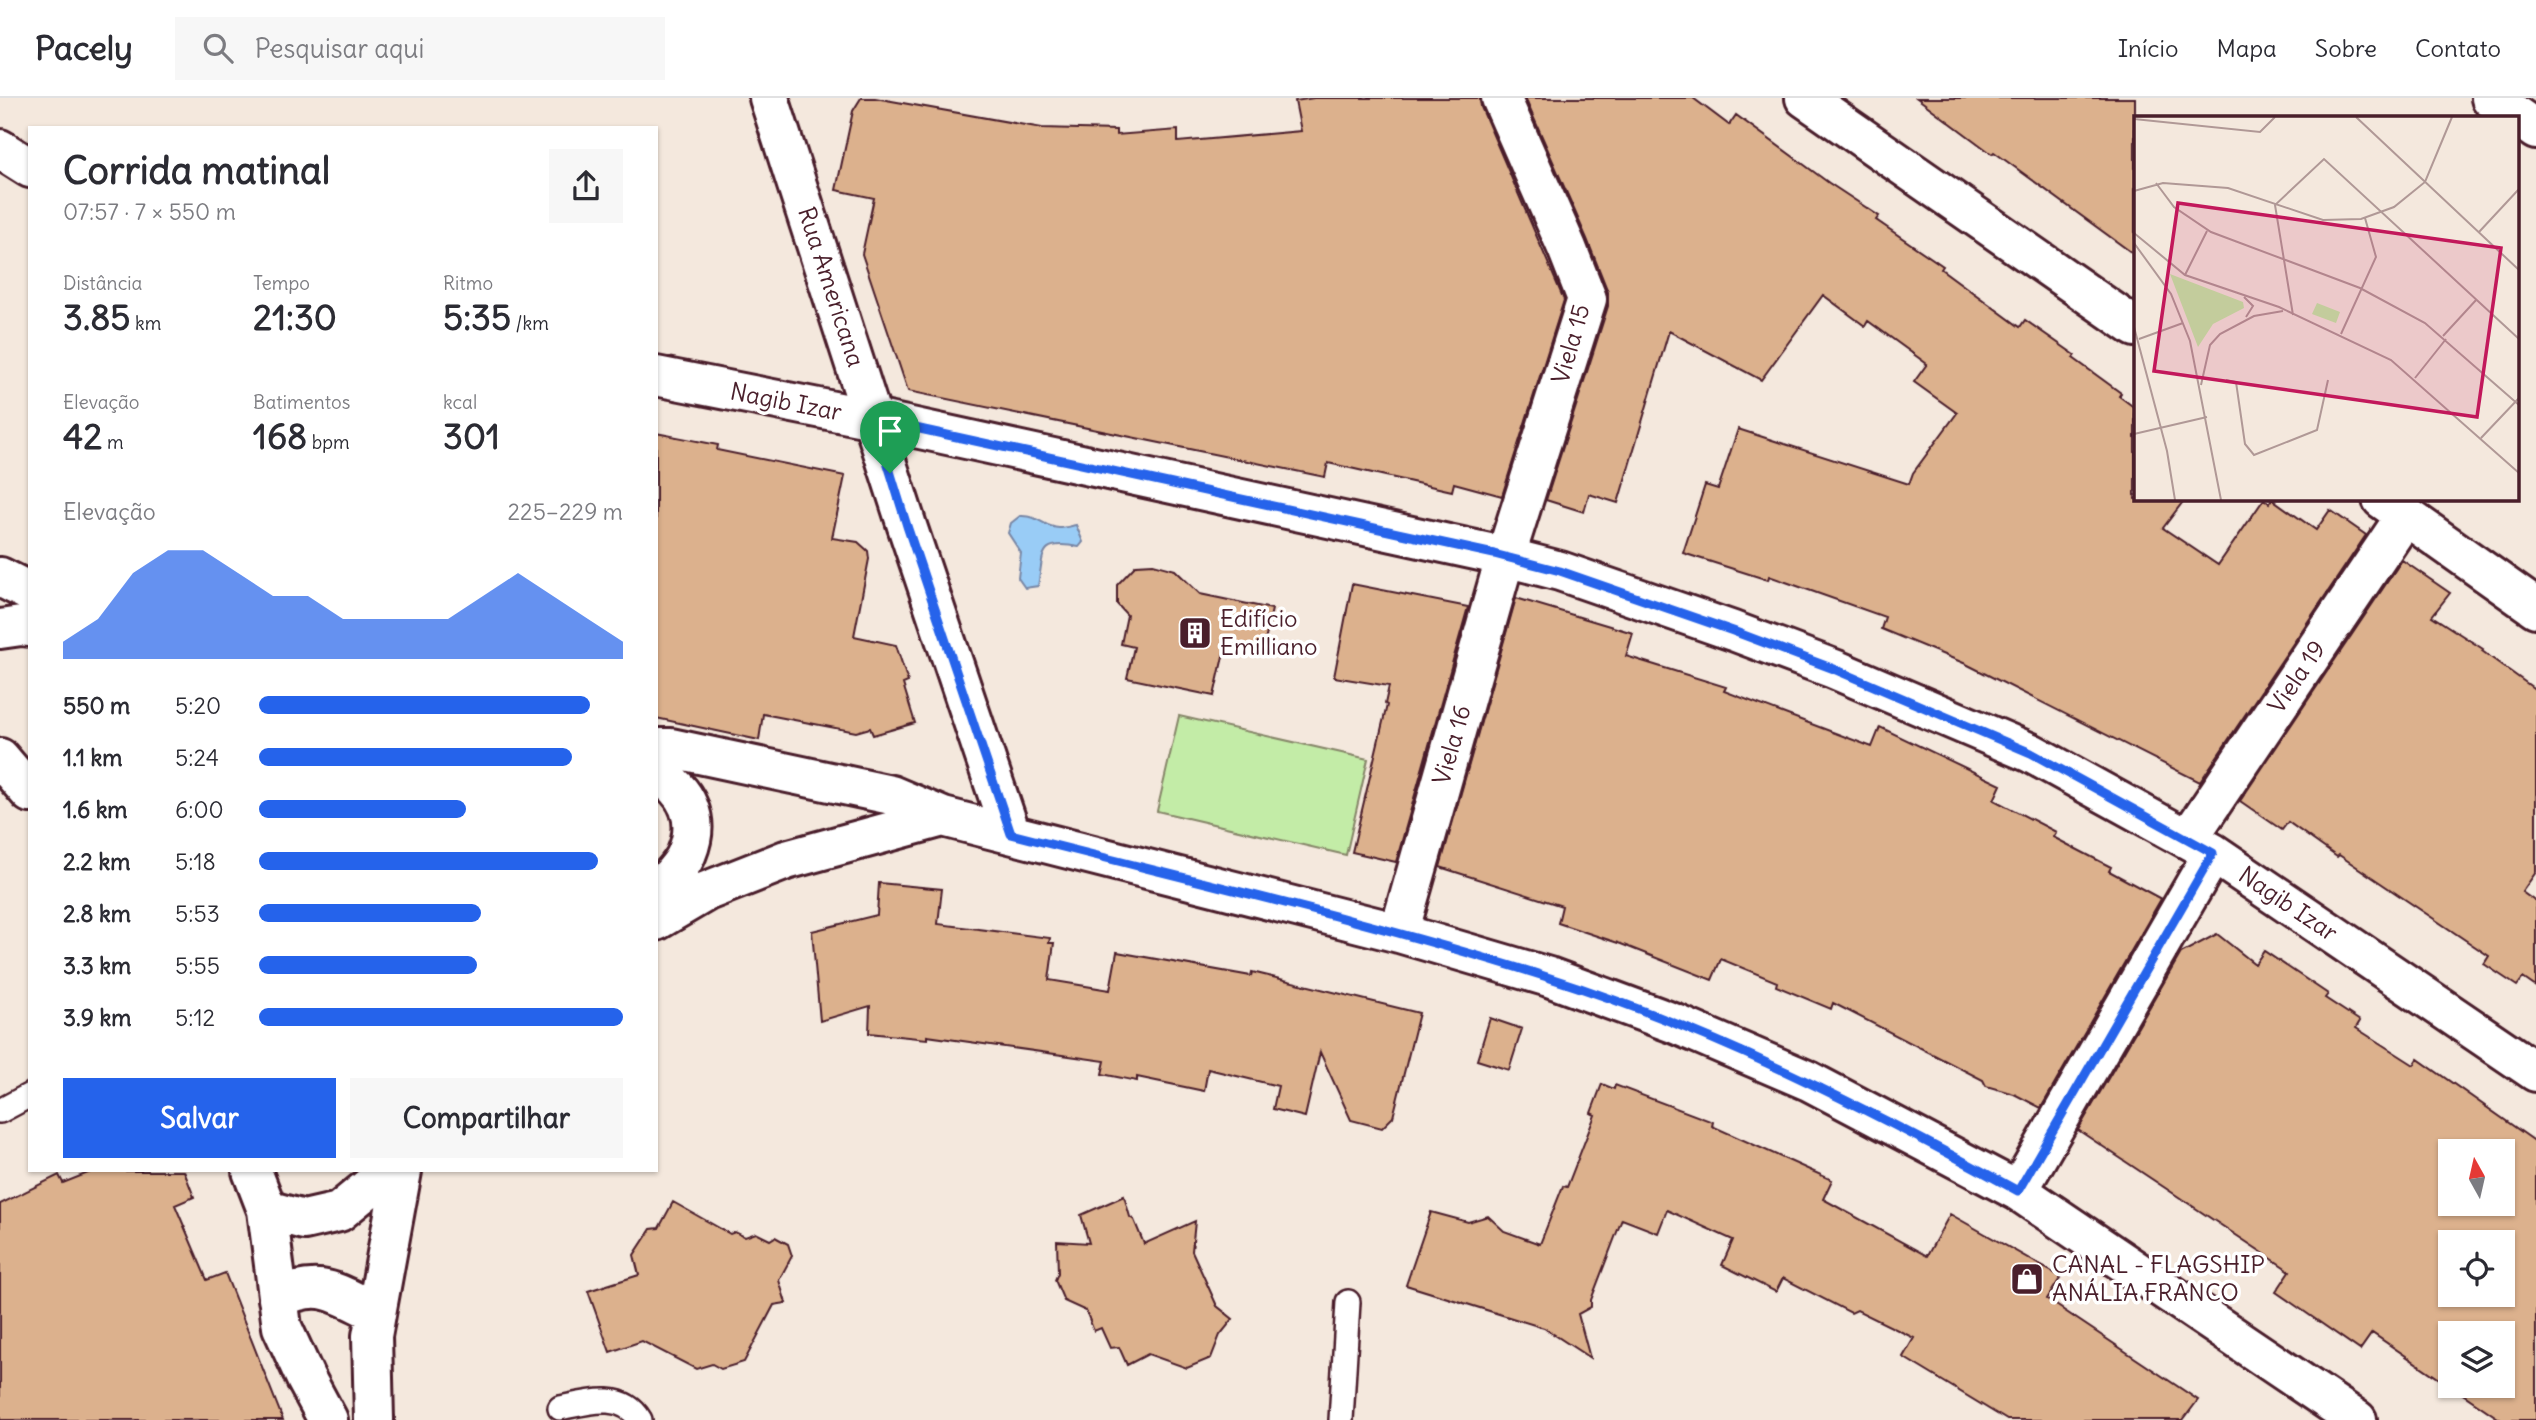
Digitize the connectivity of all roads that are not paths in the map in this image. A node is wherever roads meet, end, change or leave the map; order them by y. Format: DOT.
graph roads {
  1 [pos="769,98"];
  2 [pos="1501,98"];
  3 [pos="1805,98"];
  4 [pos="2491,98"];
  5 [pos="2516,116"];
  6 [pos="2518,117"];
  7 [pos="2536,130"];
  8 [pos="0,149"];
  9 [pos="28,167"];
  10 [pos="2134,326"];
  11 [pos="658,376"];
  12 [pos="874,419"];
  13 [pos="2394,507"];
  14 [pos="1505,558"];
  15 [pos="0,577"];
  16 [pos="28,591"];
  17 [pos="2536,608"];
  18 [pos="28,627"];
  19 [pos="0,629"];
  20 [pos="658,748"];
  21 [pos="0,758"];
  22 [pos="658,774"];
  23 [pos="28,791"];
  24 [pos="943,817"];
  25 [pos="1011,834"];
  26 [pos="2201,846"];
  27 [pos="658,891"];
  28 [pos="658,920"];
  29 [pos="1399,933"];
  30 [pos="2536,1072"];
  31 [pos="28,1097"];
  32 [pos="0,1111"];
  33 [pos="252,1172"];
  34 [pos="388,1172"];
  35 [pos="402,1172"];
  36 [pos="2018,1191"];
  37 [pos="267,1210"];
  38 [pos="278,1298"];
  39 [pos="1348,1301"];
  40 [pos="376,1312"];
  41 [pos="373,1368"];
  42 [pos="306,1379"];
  43 [pos="560,1408"];
  44 [pos="328,1420"];
  45 [pos="374,1420"];
  46 [pos="640,1420"];
  47 [pos="1341,1420"];
  48 [pos="2357,1420"];
  1 -- 12 [label="street, Rua Americana"];
  2 -- 14 [label="street, Viela 15"];
  3 -- 10 [label="street"];
  4 -- 5 [label="street"];
  6 -- 7 [label="street"];
  8 -- 9 [label="street"];
  11 -- 12 [label="street, Nagib Izar"];
  12 -- 14 [label="street, Nagib Izar"];
  12 -- 25 [label="street, Rua Americana"];
  13 -- 17 [label="street"];
  13 -- 26 [label="street, Viela 19"];
  14 -- 26 [label="street, Nagib Izar"];
  14 -- 29 [label="street, Viela 16"];
  15 -- 16 [label="street"];
  18 -- 19 [label="street"];
  20 -- 24 [label="street"];
  21 -- 23 [label="street"];
  22 -- 27 [label="street"];
  24 -- 25 [label="street"];
  24 -- 28 [label="street"];
  25 -- 29 [label="street"];
  26 -- 30 [label="street, Nagib Izar"];
  26 -- 36 [label="street, Viela 19"];
  29 -- 36 [label="street"];
  31 -- 32 [label="lane"];
  33 -- 37 [label="street"];
  34 -- 37 [label="street"];
  35 -- 40 [label="street"];
  36 -- 48 [label="street"];
  37 -- 38 [label="street"];
  38 -- 40 [label="street"];
  38 -- 42 [label="street"];
  39 -- 47 [label="lane"];
  40 -- 41 [label="street"];
  41 -- 42 [label="street"];
  41 -- 45 [label="street"];
  42 -- 44 [label="street"];
  43 -- 46 [label="lane"];
}
